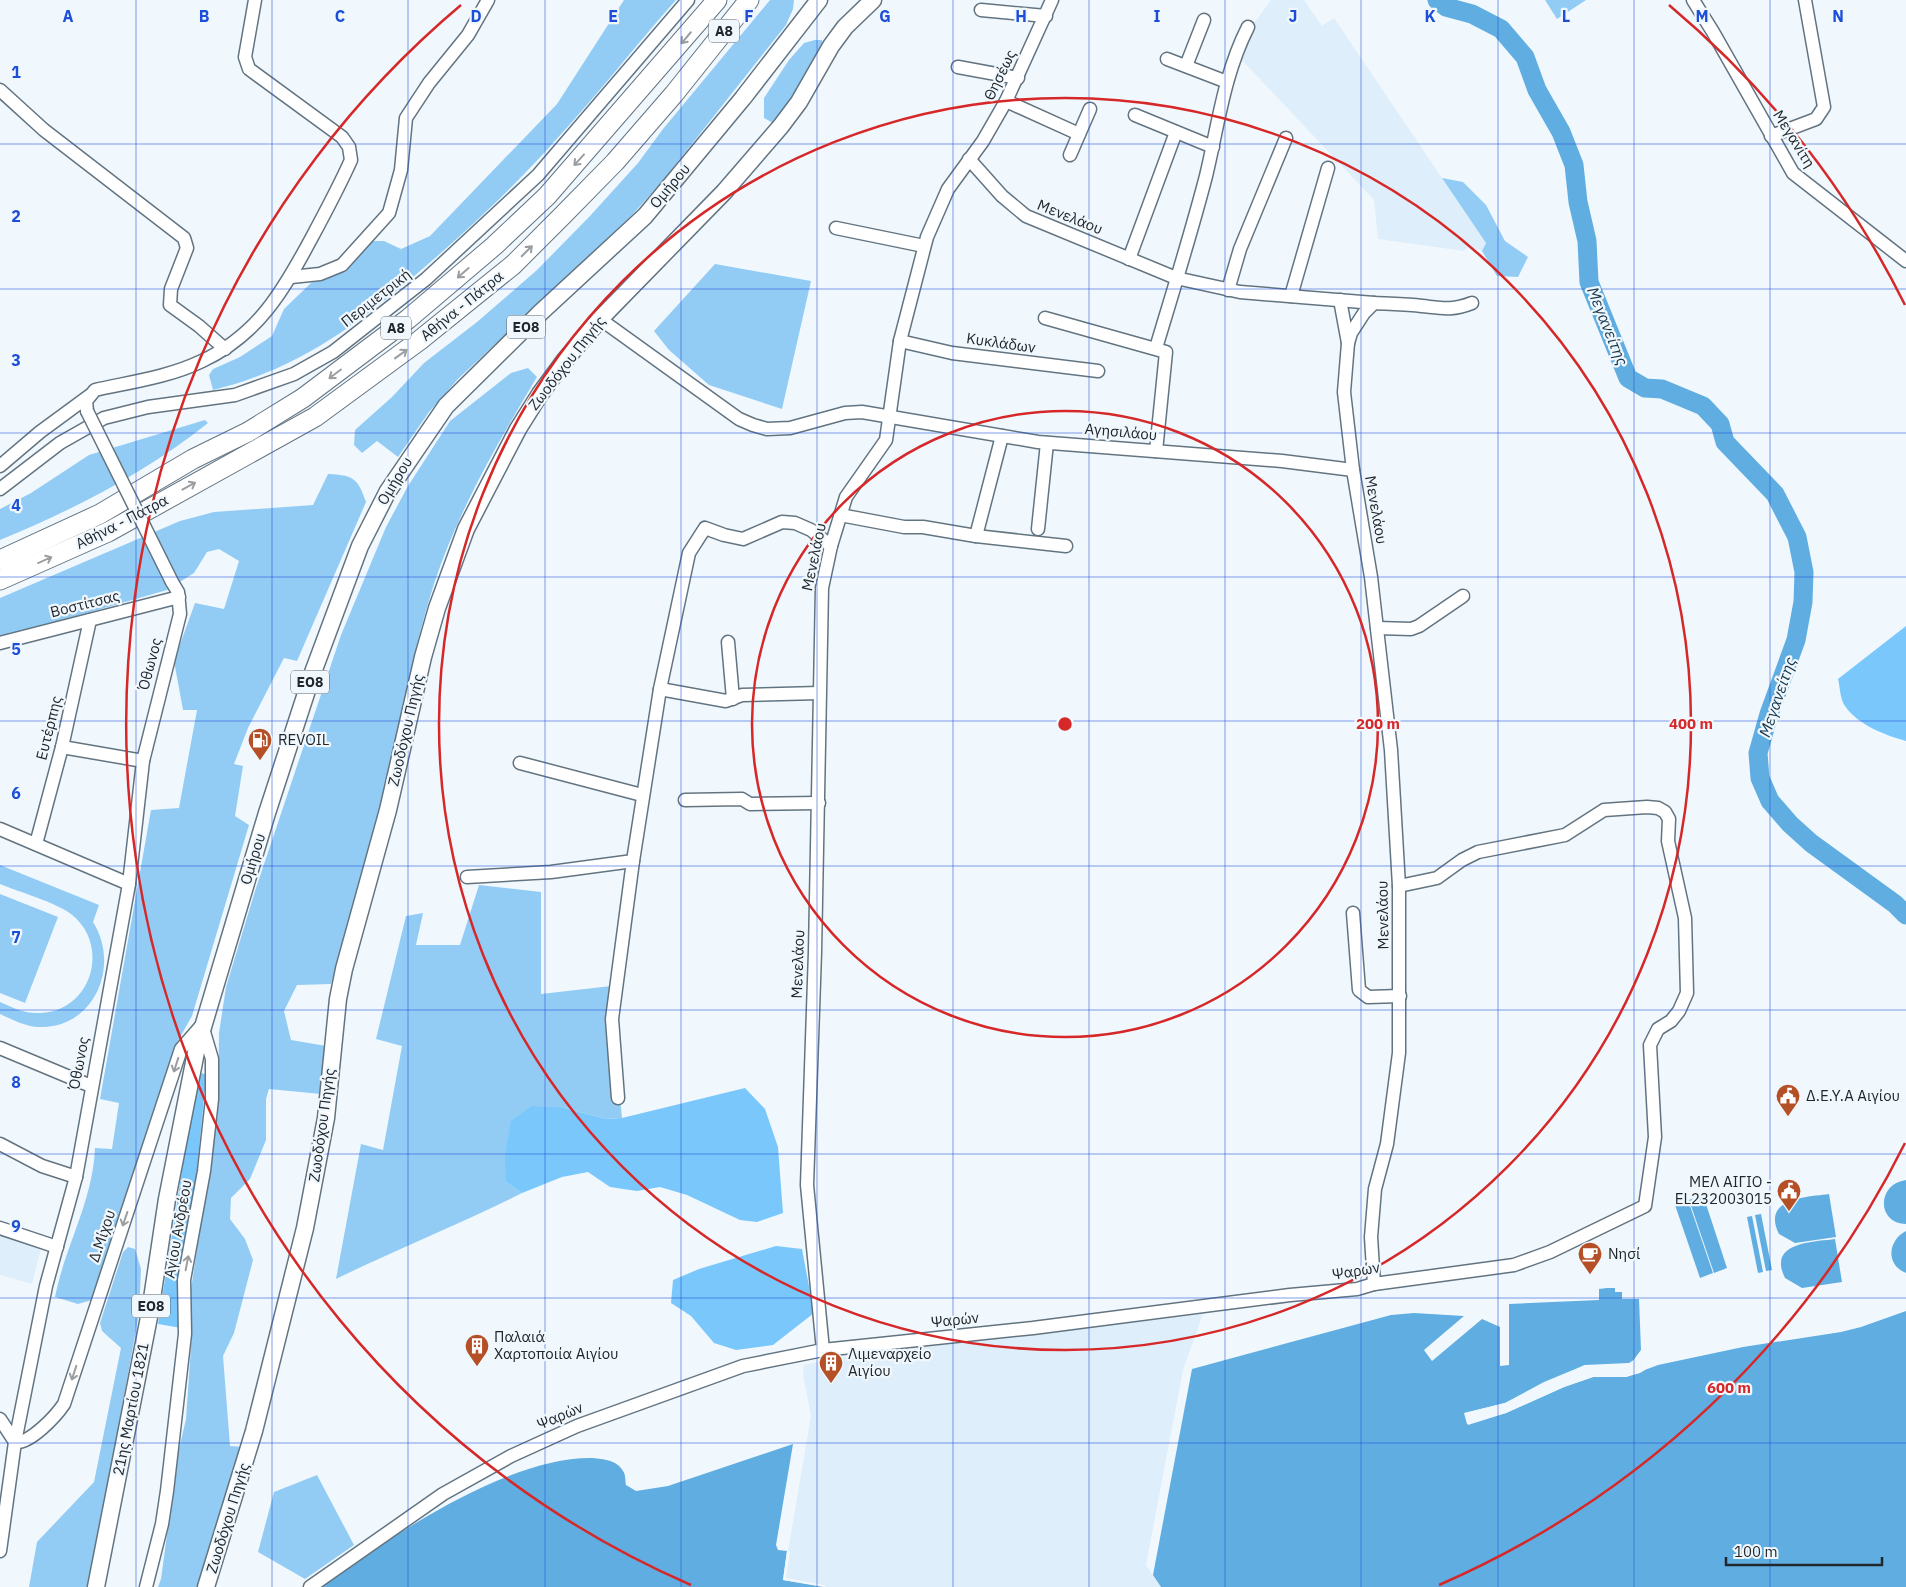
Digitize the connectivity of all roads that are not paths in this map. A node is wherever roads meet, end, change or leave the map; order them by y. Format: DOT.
graph roads {
  1 [pos="255,0"];
  2 [pos="488,0"];
  3 [pos="688,0"];
  4 [pos="717,0"];
  5 [pos="749,0"];
  6 [pos="806,0"];
  7 [pos="819,0"];
  8 [pos="873,0"];
  9 [pos="1052,0"];
  10 [pos="1693,0"];
  11 [pos="1805,0"];
  12 [pos="981,10"];
  13 [pos="1046,16"];
  14 [pos="1204,20"];
  15 [pos="1248,27"];
  16 [pos="778,51"];
  17 [pos="1167,59"];
  18 [pos="1186,66"];
  19 [pos="958,67"];
  20 [pos="1018,78"];
  21 [pos="1227,82"];
  22 [pos="0,90"];
  23 [pos="1006,101"];
  24 [pos="1090,109"];
  25 [pos="1135,115"];
  26 [pos="1176,132"];
  27 [pos="1079,134"];
  28 [pos="1771,136"];
  29 [pos="1286,138"];
  30 [pos="1213,147"];
  31 [pos="1070,155"];
  32 [pos="969,159"];
  33 [pos="1328,168"];
  34 [pos="836,228"];
  35 [pos="924,246"];
  36 [pos="1129,259"];
  37 [pos="1906,261"];
  38 [pos="291,277"];
  39 [pos="1176,278"];
  40 [pos="1228,290"];
  41 [pos="1291,296"];
  42 [pos="1340,300"];
  43 [pos="1374,303"];
  44 [pos="1472,303"];
  45 [pos="600,318"];
  46 [pos="1045,318"];
  47 [pos="900,341"];
  48 [pos="1348,343"];
  49 [pos="1156,348"];
  50 [pos="225,349"];
  51 [pos="1098,371"];
  52 [pos="89,396"];
  53 [pos="888,416"];
  54 [pos="1002,436"];
  55 [pos="1047,443"];
  56 [pos="1156,451"];
  57 [pos="0,466"];
  58 [pos="1353,470"];
  59 [pos="0,489"];
  60 [pos="840,515"];
  61 [pos="1038,529"];
  62 [pos="976,536"];
  63 [pos="831,546"];
  64 [pos="1066,546"];
  65 [pos="0,560"];
  66 [pos="0,580"];
  67 [pos="1463,596"];
  68 [pos="179,597"];
  69 [pos="90,620"];
  70 [pos="1376,628"];
  71 [pos="728,642"];
  72 [pos="0,643"];
  73 [pos="660,689"];
  74 [pos="819,693"];
  75 [pos="733,699"];
  76 [pos="62,747"];
  77 [pos="143,761"];
  78 [pos="520,763"];
  79 [pos="642,795"];
  80 [pos="685,800"];
  81 [pos="819,803"];
  82 [pos="0,829"];
  83 [pos="36,844"];
  84 [pos="633,861"];
  85 [pos="467,877"];
  86 [pos="129,884"];
  87 [pos="1398,886"];
  88 [pos="1352,913"];
  89 [pos="1400,996"];
  90 [pos="202,1025"];
  91 [pos="0,1048"];
  92 [pos="91,1086"];
  93 [pos="618,1098"];
  94 [pos="0,1144"];
  95 [pos="76,1177"];
  96 [pos="0,1228"];
  97 [pos="57,1247"];
  98 [pos="1374,1284"];
  99 [pos="823,1350"];
  100 [pos="0,1419"];
  101 [pos="0,1435"];
  102 [pos="15,1442"];
  103 [pos="6,1477"];
  104 [pos="0,1551"];
  105 [pos="96,1587"];
  106 [pos="146,1587"];
  107 [pos="206,1587"];
  108 [pos="310,1587"];
  1 -- 38 [label="street"];
  2 -- 38 [label="street"];
  3 -- 59 [label="street, Περιμετρική"];
  4 -- 65 [label="highway, Αθήνα - Πάτρα / Α8, one-way"];
  66 -- 5 [label="highway, Αθήνα - Πάτρα / Α8, one-way"];
  6 -- 16 [label="main road, Ομήρου / ΕΟ8"];
  7 -- 16 [label="main road, Ομήρου / ΕΟ8"];
  8 -- 45 [label="main road, Ζωοδόχου Πηγής"];
  9 -- 13 [label="street, Θησέως"];
  10 -- 28 [label="street, Μεγανίτη"];
  11 -- 28 [label="street"];
  12 -- 13 [label="street"];
  13 -- 20 [label="street, Θησέως"];
  14 -- 18 [label="street"];
  15 -- 21 [label="street"];
  16 -- 90 [label="main road, Ομήρου / ΕΟ8"];
  17 -- 18 [label="street"];
  18 -- 21 [label="street"];
  19 -- 20 [label="street"];
  20 -- 23 [label="street, Θησέως"];
  21 -- 30 [label="street"];
  22 -- 50 [label="street"];
  23 -- 27 [label="street"];
  23 -- 32 [label="street, Θησέως"];
  24 -- 27 [label="street"];
  25 -- 26 [label="street"];
  26 -- 30 [label="street"];
  26 -- 36 [label="street"];
  27 -- 31 [label="street"];
  28 -- 37 [label="street, Μεγανίτη"];
  29 -- 40 [label="street"];
  30 -- 39 [label="street"];
  32 -- 35 [label="street, Μενελάου"];
  32 -- 36 [label="street, Μενελάου"];
  33 -- 41 [label="street"];
  34 -- 35 [label="street"];
  35 -- 47 [label="street, Μενελάου"];
  36 -- 39 [label="street, Μενελάου"];
  38 -- 50 [label="street"];
  39 -- 40 [label="street, Μενελάου"];
  39 -- 49 [label="street"];
  40 -- 41 [label="street, Μενελάου"];
  41 -- 42 [label="street, Μενελάου"];
  42 -- 43 [label="street, Μενελάου"];
  42 -- 48 [label="street"];
  43 -- 44 [label="street"];
  43 -- 48 [label="street, Μενελάου"];
  45 -- 53 [label="street, Αγησιλάου"];
  45 -- 107 [label="main road, Ζωοδόχου Πηγής"];
  46 -- 49 [label="street"];
  47 -- 51 [label="street, Κυκλάδων"];
  47 -- 53 [label="street, Μενελάου"];
  48 -- 58 [label="street, Μενελάου"];
  49 -- 56 [label="street"];
  50 -- 52 [label="street"];
  52 -- 57 [label="street"];
  52 -- 68 [label="street, Όθωνος, bridge"];
  53 -- 54 [label="street, Αγησιλάου"];
  53 -- 60 [label="street, Μενελάου"];
  54 -- 55 [label="street, Αγησιλάου"];
  54 -- 62 [label="street"];
  55 -- 56 [label="street, Αγησιλάου"];
  55 -- 61 [label="street"];
  56 -- 58 [label="street, Αγησιλάου"];
  58 -- 70 [label="street, Μενελάου"];
  60 -- 62 [label="street"];
  60 -- 63 [label="street, Μενελάου"];
  62 -- 64 [label="street"];
  63 -- 73 [label="street"];
  63 -- 74 [label="street, Μενελάου"];
  67 -- 70 [label="street"];
  68 -- 69 [label="street, Βοστίτσας"];
  68 -- 77 [label="street, Όθωνος"];
  69 -- 72 [label="street, Βοστίτσας"];
  69 -- 76 [label="street, Ευτέρπης"];
  70 -- 87 [label="street, Μενελάου"];
  71 -- 75 [label="street"];
  73 -- 75 [label="street"];
  73 -- 79 [label="street"];
  74 -- 75 [label="street"];
  74 -- 81 [label="street, Μενελάου"];
  76 -- 77 [label="street"];
  76 -- 83 [label="street, Ευτέρπης"];
  77 -- 86 [label="street, Όθωνος"];
  78 -- 79 [label="street"];
  79 -- 84 [label="street"];
  80 -- 81 [label="street"];
  81 -- 99 [label="street, Μενελάου"];
  82 -- 83 [label="street"];
  83 -- 86 [label="street"];
  84 -- 85 [label="street"];
  84 -- 93 [label="street"];
  86 -- 92 [label="street, Όθωνος"];
  87 -- 89 [label="street, Μενελάου"];
  87 -- 98 [label="street, Ψαρών"];
  88 -- 89 [label="street"];
  89 -- 98 [label="street, Μενελάου"];
  90 -- 102 [label="street, Δ.Μίχου, one-way"];
  90 -- 105 [label="main road, 21ης Μαρτίου 1821 / ΕΟ8"];
  106 -- 90 [label="street, Αγίου Ανδρέου, one-way"];
  91 -- 92 [label="street"];
  92 -- 95 [label="street, Όθωνος"];
  94 -- 95 [label="street"];
  95 -- 97 [label="street, Όθωνος"];
  96 -- 97 [label="street"];
  97 -- 102 [label="street, Όθωνος"];
  98 -- 99 [label="street, Ψαρών"];
  99 -- 108 [label="street, Ψαρών"];
  100 -- 102 [label="street"];
  101 -- 102 [label="street"];
  102 -- 103 [label="street, Όθωνος"];
  103 -- 104 [label="street, Όθωνος"];
}
